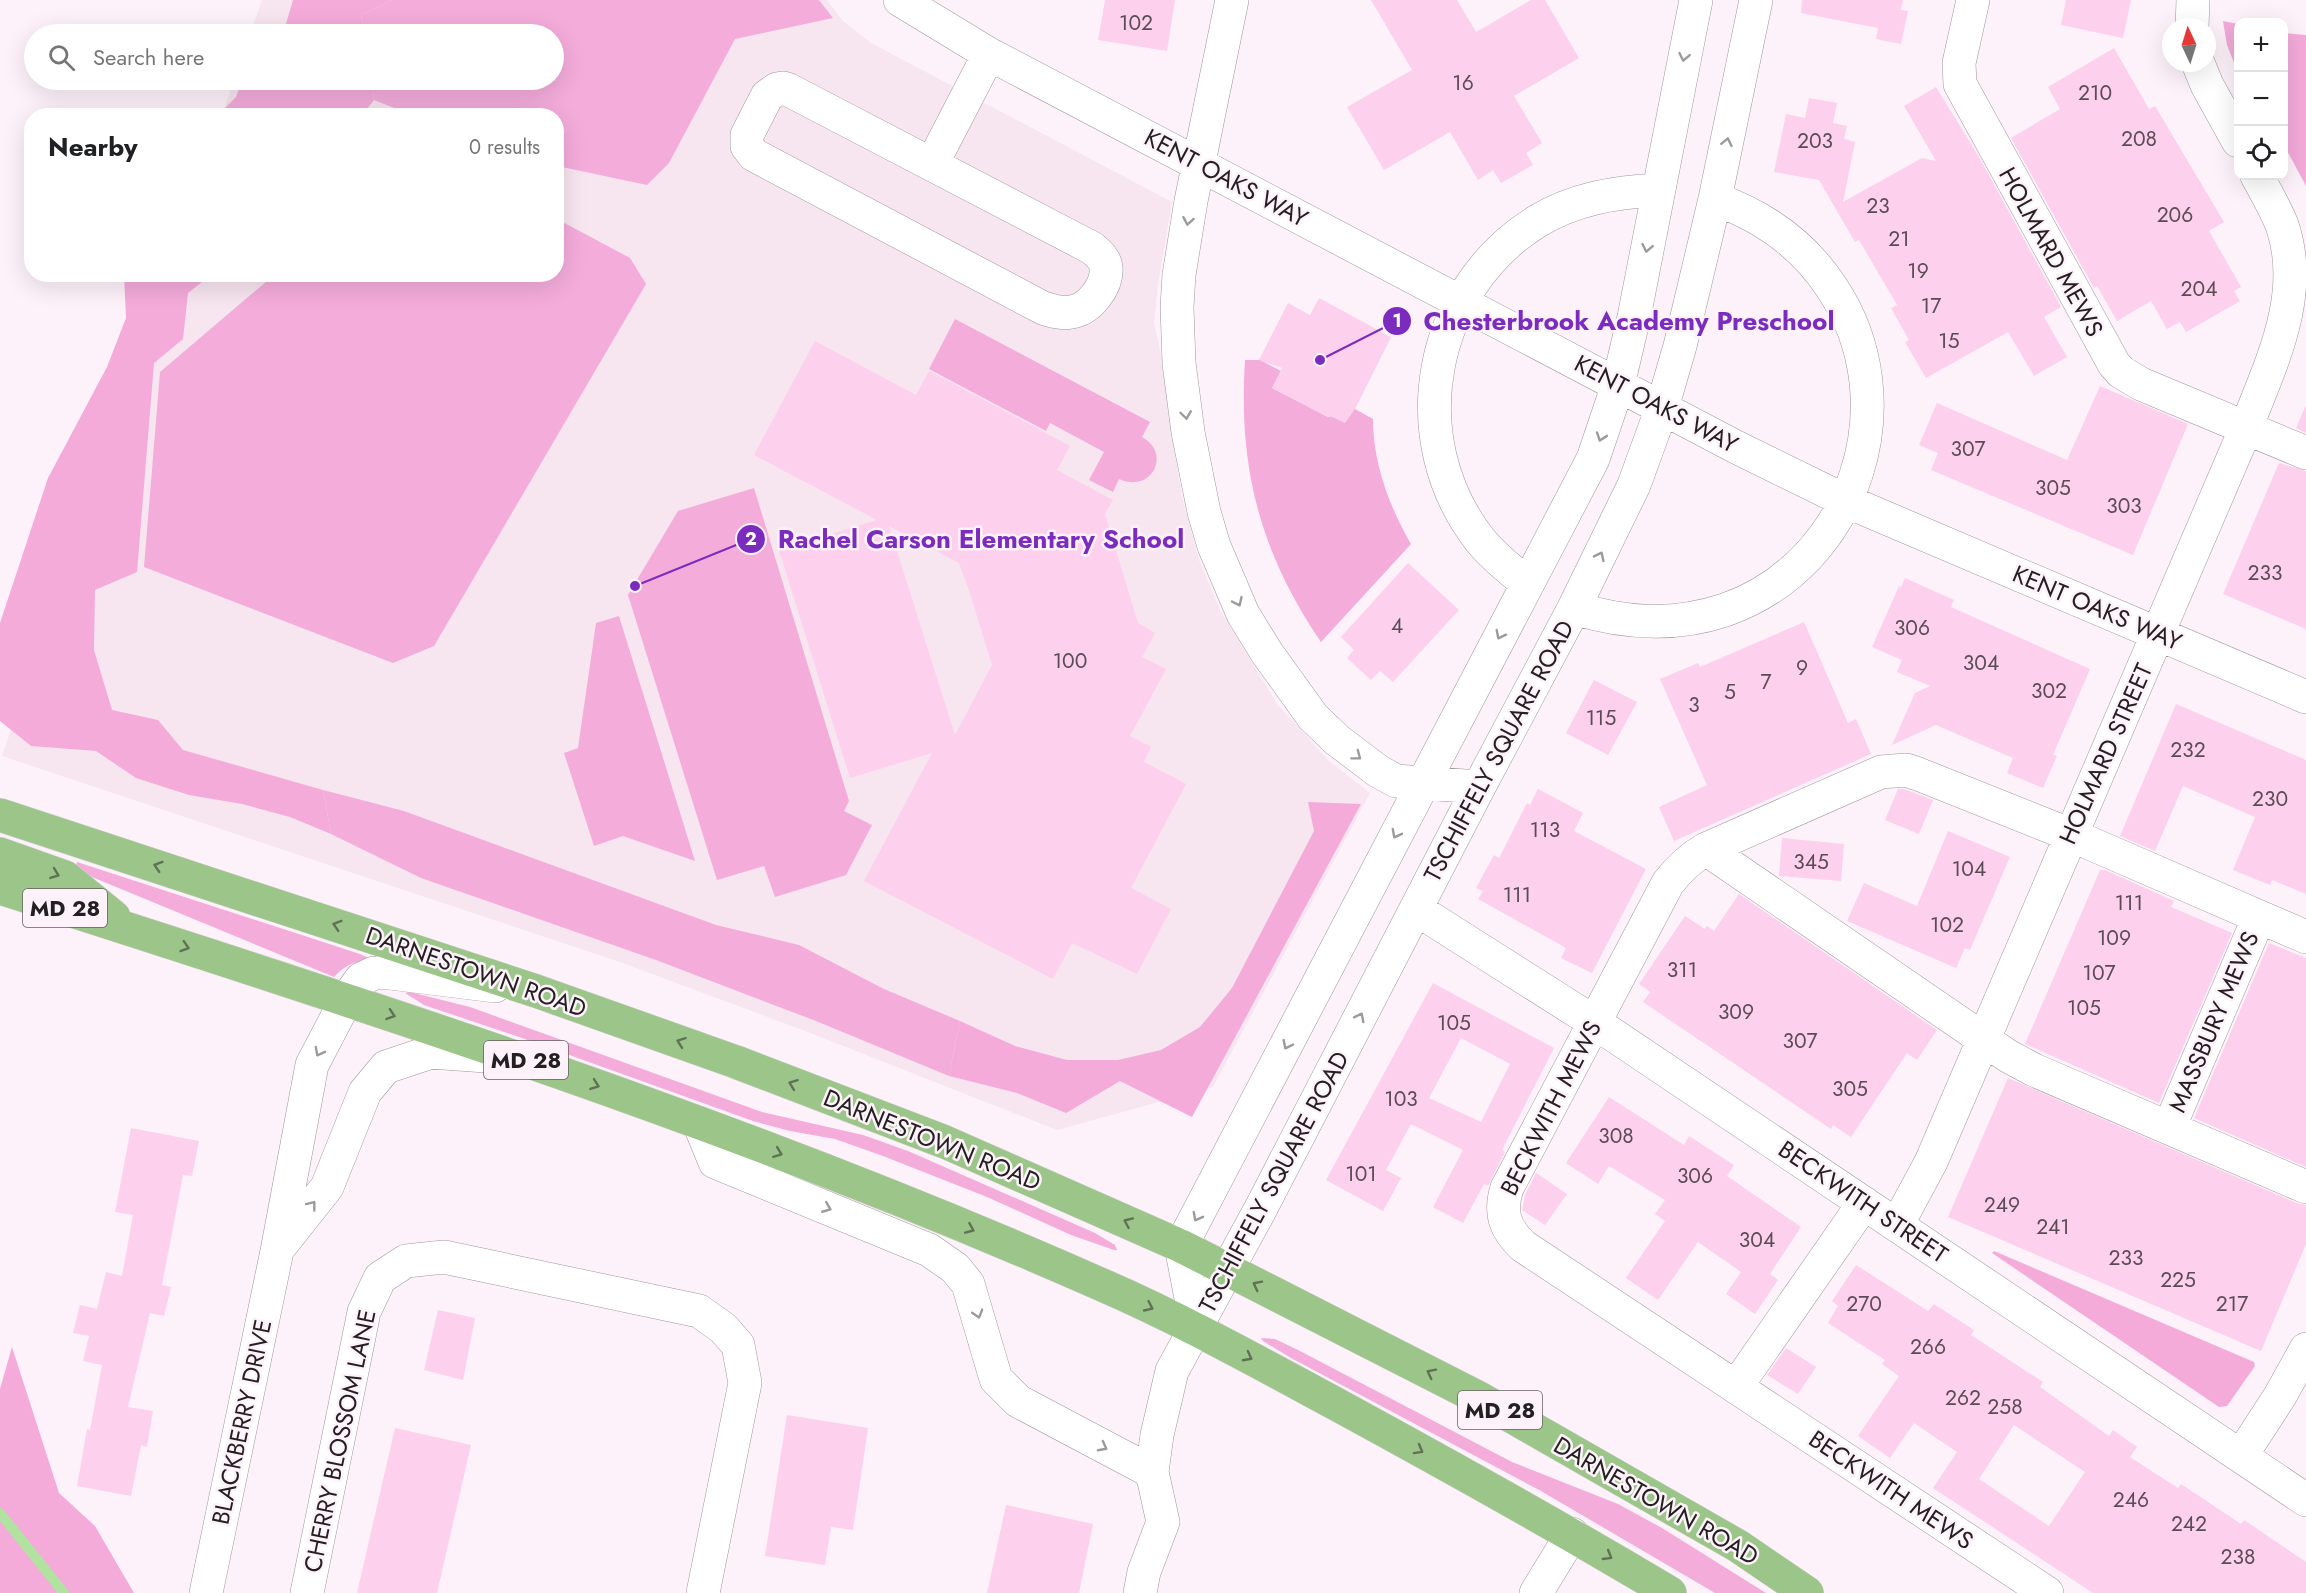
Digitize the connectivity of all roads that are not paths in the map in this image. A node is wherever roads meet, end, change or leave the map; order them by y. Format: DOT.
graph roads {
  1 [pos="900,0"];
  2 [pos="1232,0"];
  3 [pos="1696,0"];
  4 [pos="1756,0"];
  5 [pos="1973,0"];
  6 [pos="2193,0"];
  7 [pos="2192,18"];
  8 [pos="989,54"];
  9 [pos="2202,72"];
  10 [pos="2234,134"];
  11 [pos="932,164"];
  12 [pos="1199,164"];
  13 [pos="2259,180"];
  14 [pos="1658,190"];
  15 [pos="1715,199"];
  16 [pos="1461,302"];
  17 [pos="1618,385"];
  18 [pos="1662,408"];
  19 [pos="2246,428"];
  20 [pos="2306,453"];
  21 [pos="1846,501"];
  22 [pos="1527,583"];
  23 [pos="1574,609"];
  24 [pos="2159,634"];
  25 [pos="2306,697"];
  26 [pos="1424,783"];
  27 [pos="1479,787"];
  28 [pos="0,815"];
  29 [pos="2071,835"];
  30 [pos="1706,849"];
  31 [pos="0,854"];
  32 [pos="0,888"];
  33 [pos="1416,909"];
  34 [pos="2259,917"];
  35 [pos="130,929"];
  36 [pos="2306,937"];
  37 [pos="536,991"];
  38 [pos="346,1000"];
  39 [pos="1594,1022"];
  40 [pos="1983,1040"];
  41 [pos="521,1059"];
  42 [pos="699,1123"];
  43 [pos="2169,1128"];
  44 [pos="2306,1187"];
  45 [pos="1864,1203"];
  46 [pos="1897,1225"];
  47 [pos="1181,1246"];
  48 [pos="277,1251"];
  49 [pos="1228,1270"];
  50 [pos="1197,1329"];
  51 [pos="2306,1349"];
  52 [pos="1736,1387"];
  53 [pos="2241,1456"];
  54 [pos="1152,1472"];
  55 [pos="2306,1500"];
  56 [pos="1572,1534"];
  57 [pos="206,1593"];
  58 [pos="307,1593"];
  59 [pos="703,1593"];
  60 [pos="1140,1593"];
  61 [pos="1536,1593"];
  62 [pos="1670,1593"];
  63 [pos="1808,1593"];
  64 [pos="2047,1593"];
  1 -- 8 [label="street, KENT OAKS WAY"];
  2 -- 12 [label="street"];
  3 -- 14 [label="street, one-way"];
  15 -- 4 [label="street, TSCHIFFELY SQUARE ROAD, one-way"];
  5 -- 19 [label="street, HOLMARD MEWS"];
  6 -- 7 [label="street"];
  8 -- 11 [label="street"];
  8 -- 12 [label="street, KENT OAKS WAY"];
  9 -- 10 [label="street"];
  11 -- 11 [label="street"];
  12 -- 16 [label="street, KENT OAKS WAY"];
  12 -- 26 [label="street, one-way"];
  13 -- 19 [label="street, HOLMARD STREET"];
  14 -- 16 [label="street"];
  14 -- 17 [label="street, one-way"];
  15 -- 18 [label="street, TSCHIFFELY SQUARE ROAD"];
  15 -- 21 [label="street"];
  16 -- 17 [label="street, KENT OAKS WAY"];
  16 -- 22 [label="street"];
  17 -- 18 [label="street, KENT OAKS WAY"];
  17 -- 22 [label="street, one-way"];
  18 -- 21 [label="street, KENT OAKS WAY"];
  23 -- 18 [label="street, TSCHIFFELY SQUARE ROAD, one-way"];
  19 -- 20 [label="street"];
  19 -- 24 [label="street, HOLMARD STREET"];
  21 -- 23 [label="street"];
  21 -- 24 [label="street, KENT OAKS WAY"];
  22 -- 26 [label="street, one-way"];
  23 -- 27 [label="street, TSCHIFFELY SQUARE ROAD"];
  24 -- 25 [label="street, KENT OAKS WAY"];
  24 -- 29 [label="street, HOLMARD STREET"];
  26 -- 27 [label="street"];
  26 -- 47 [label="street, one-way"];
  27 -- 33 [label="street, TSCHIFFELY SQUARE ROAD"];
  37 -- 28 [label="main road, DARNESTOWN ROAD / MD 28, one-way"];
  29 -- 30 [label="street, BECKWITH MEWS"];
  29 -- 34 [label="street, MASSBURY MEWS"];
  29 -- 40 [label="street, HOLMARD STREET"];
  30 -- 39 [label="street, BECKWITH MEWS"];
  30 -- 40 [label="street"];
  31 -- 35 [label="main road, one-way"];
  32 -- 35 [label="main road, MD 28"];
  33 -- 39 [label="street, BECKWITH STREET"];
  49 -- 33 [label="street, TSCHIFFELY SQUARE ROAD, one-way"];
  34 -- 36 [label="street, MASSBURY MEWS"];
  34 -- 43 [label="street, MASSBURY MEWS"];
  35 -- 38 [label="main road, MD 28, one-way"];
  37 -- 38 [label="street, BLACKBERRY DRIVE"];
  47 -- 37 [label="main road, DARNESTOWN ROAD / MD 28, one-way"];
  38 -- 41 [label="main road, MD 28, one-way"];
  38 -- 48 [label="street, BLACKBERRY DRIVE, one-way"];
  39 -- 45 [label="street, BECKWITH STREET"];
  39 -- 52 [label="street, BECKWITH MEWS"];
  40 -- 43 [label="street, MASSBURY MEWS"];
  40 -- 46 [label="street, HOLMARD STREET"];
  41 -- 42 [label="main road, MD 28, one-way"];
  48 -- 41 [label="street, BLACKBERRY DRIVE, one-way"];
  42 -- 50 [label="main road, MD 28, one-way"];
  42 -- 54 [label="street, one-way"];
  43 -- 44 [label="street, MASSBURY MEWS"];
  45 -- 46 [label="street, BECKWITH STREET"];
  45 -- 52 [label="street"];
  46 -- 53 [label="street, BECKWITH STREET"];
  47 -- 49 [label="main road, DARNESTOWN ROAD / MD 28"];
  47 -- 50 [label="street, TSCHIFFELY SQUARE ROAD"];
  48 -- 57 [label="street, BLACKBERRY DRIVE"];
  49 -- 50 [label="street, TSCHIFFELY SQUARE ROAD"];
  63 -- 49 [label="main road, DARNESTOWN ROAD / MD 28, one-way"];
  50 -- 54 [label="street"];
  50 -- 56 [label="main road, MD 28, one-way"];
  51 -- 53 [label="street"];
  52 -- 64 [label="street, BECKWITH MEWS"];
  53 -- 55 [label="street, BECKWITH STREET"];
  54 -- 60 [label="street"];
  56 -- 61 [label="street"];
  56 -- 62 [label="main road, MD 28, one-way"];
  58 -- 59 [label="street, CHERRY BLOSSOM LANE"];
}
